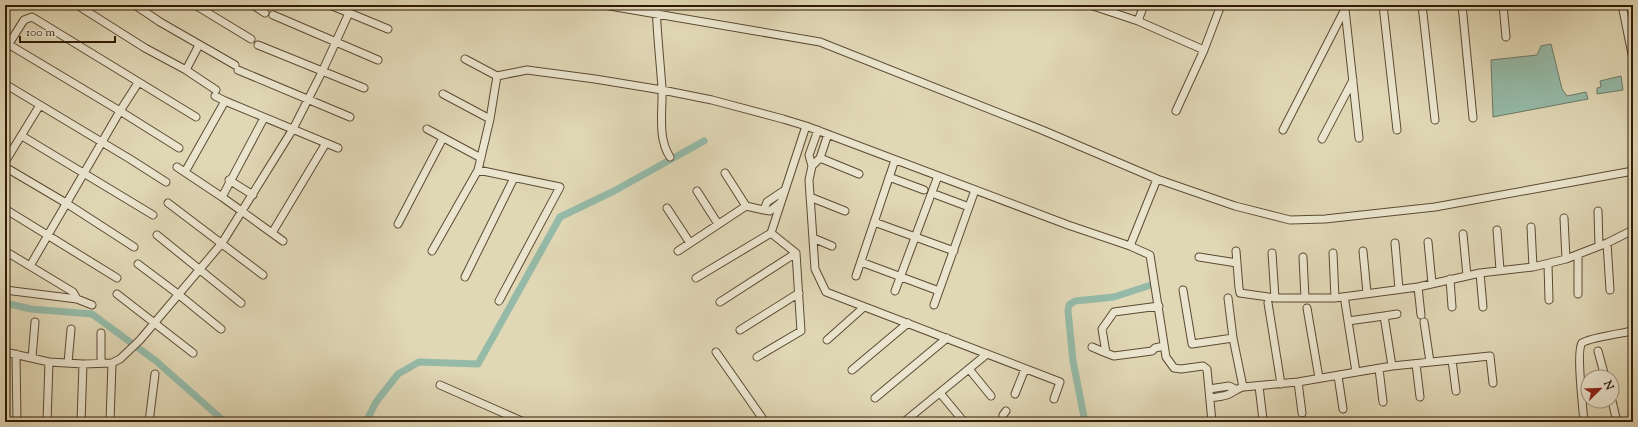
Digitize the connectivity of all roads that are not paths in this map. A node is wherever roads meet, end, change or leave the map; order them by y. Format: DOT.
graph roads {
  1 [pos="77,5"];
  2 [pos="135,5"];
  3 [pos="195,5"];
  4 [pos="253,5"];
  5 [pos="330,5"];
  6 [pos="604,5"];
  7 [pos="656,5"];
  8 [pos="1090,5"];
  9 [pos="1144,5"];
  10 [pos="1221,5"];
  11 [pos="1383,5"];
  12 [pos="1422,5"];
  13 [pos="1462,5"];
  14 [pos="1503,5"];
  15 [pos="1622,5"];
  16 [pos="1345,7"];
  17 [pos="265,13"];
  18 [pos="349,13"];
  19 [pos="656,14"];
  20 [pos="273,15"];
  21 [pos="1138,21"];
  22 [pos="388,29"];
  23 [pos="1506,37"];
  24 [pos="251,39"];
  25 [pos="336,41"];
  26 [pos="199,45"];
  27 [pos="258,45"];
  28 [pos="7,47"];
  29 [pos="1204,50"];
  30 [pos="1633,59"];
  31 [pos="378,60"];
  32 [pos="466,60"];
  33 [pos="186,70"];
  34 [pos="322,72"];
  35 [pos="497,76"];
  36 [pos="1353,80"];
  37 [pos="138,83"];
  38 [pos="5,84"];
  39 [pos="364,88"];
  40 [pos="662,90"];
  41 [pos="443,94"];
  42 [pos="308,100"];
  43 [pos="225,101"];
  44 [pos="40,105"];
  45 [pos="120,111"];
  46 [pos="1176,111"];
  47 [pos="196,117"];
  48 [pos="350,117"];
  49 [pos="264,118"];
  50 [pos="1474,118"];
  51 [pos="490,119"];
  52 [pos="1435,120"];
  53 [pos="806,126"];
  54 [pos="293,129"];
  55 [pos="427,129"];
  56 [pos="818,130"];
  57 [pos="1283,130"];
  58 [pos="1397,130"];
  59 [pos="828,134"];
  60 [pos="22,136"];
  61 [pos="443,138"];
  62 [pos="1359,138"];
  63 [pos="1322,139"];
  64 [pos="103,142"];
  65 [pos="326,143"];
  66 [pos="179,148"];
  67 [pos="338,148"];
  68 [pos="670,157"];
  69 [pos="481,158"];
  70 [pos="820,158"];
  71 [pos="895,160"];
  72 [pos="5,162"];
  73 [pos="812,166"];
  74 [pos="5,167"];
  75 [pos="177,167"];
  76 [pos="478,170"];
  77 [pos="1633,171"];
  78 [pos="85,172"];
  79 [pos="185,172"];
  80 [pos="725,173"];
  81 [pos="858,174"];
  82 [pos="938,176"];
  83 [pos="889,177"];
  84 [pos="514,178"];
  85 [pos="1157,179"];
  86 [pos="229,180"];
  87 [pos="166,182"];
  88 [pos="785,190"];
  89 [pos="924,190"];
  90 [pos="975,190"];
  91 [pos="697,192"];
  92 [pos="253,195"];
  93 [pos="937,195"];
  94 [pos="222,197"];
  95 [pos="810,197"];
  96 [pos="66,203"];
  97 [pos="168,203"];
  98 [pos="780,203"];
  99 [pos="746,206"];
  100 [pos="969,207"];
  101 [pos="667,208"];
  102 [pos="5,209"];
  103 [pos="764,210"];
  104 [pos="845,210"];
  105 [pos="242,212"];
  106 [pos="1598,212"];
  107 [pos="153,215"];
  108 [pos="1564,218"];
  109 [pos="874,222"];
  110 [pos="398,224"];
  111 [pos="718,224"];
  112 [pos="1531,227"];
  113 [pos="1497,230"];
  114 [pos="1631,232"];
  115 [pos="272,233"];
  116 [pos="771,233"];
  117 [pos="1463,234"];
  118 [pos="157,235"];
  119 [pos="48,236"];
  120 [pos="915,237"];
  121 [pos="813,238"];
  122 [pos="283,241"];
  123 [pos="1428,242"];
  124 [pos="222,243"];
  125 [pos="1607,243"];
  126 [pos="690,244"];
  127 [pos="1395,244"];
  128 [pos="832,246"];
  129 [pos="1130,246"];
  130 [pos="1599,246"];
  131 [pos="134,247"];
  132 [pos="5,251"];
  133 [pos="432,251"];
  134 [pos="678,251"];
  135 [pos="954,251"];
  136 [pos="1236,251"];
  137 [pos="1363,251"];
  138 [pos="796,253"];
  139 [pos="1272,253"];
  140 [pos="1333,253"];
  141 [pos="1578,256"];
  142 [pos="1303,257"];
  143 [pos="1199,258"];
  144 [pos="1566,259"];
  145 [pos="861,262"];
  146 [pos="1237,263"];
  147 [pos="138,264"];
  148 [pos="1548,264"];
  149 [pos="30,266"];
  150 [pos="1534,267"];
  151 [pos="201,269"];
  152 [pos="1500,270"];
  153 [pos="1480,273"];
  154 [pos="263,275"];
  155 [pos="856,276"];
  156 [pos="901,276"];
  157 [pos="1466,276"];
  158 [pos="465,277"];
  159 [pos="117,278"];
  160 [pos="696,278"];
  161 [pos="1450,279"];
  162 [pos="1432,283"];
  163 [pos="1418,286"];
  164 [pos="1399,289"];
  165 [pos="5,290"];
  166 [pos="1184,290"];
  167 [pos="1610,290"];
  168 [pos="895,291"];
  169 [pos="939,291"];
  170 [pos="798,293"];
  171 [pos="1367,293"];
  172 [pos="117,294"];
  173 [pos="178,294"];
  174 [pos="1578,294"];
  175 [pos="1228,298"];
  176 [pos="1275,298"];
  177 [pos="1305,298"];
  178 [pos="1336,298"];
  179 [pos="77,299"];
  180 [pos="1549,300"];
  181 [pos="499,301"];
  182 [pos="720,302"];
  183 [pos="1345,302"];
  184 [pos="241,303"];
  185 [pos="1268,304"];
  186 [pos="92,305"];
  187 [pos="934,305"];
  188 [pos="1159,306"];
  189 [pos="864,307"];
  190 [pos="1452,307"];
  191 [pos="1483,307"];
  192 [pos="1307,308"];
  193 [pos="1397,314"];
  194 [pos="1384,316"];
  195 [pos="1348,321"];
  196 [pos="35,322"];
  197 [pos="154,322"];
  198 [pos="908,323"];
  199 [pos="71,329"];
  200 [pos="221,329"];
  201 [pos="740,330"];
  202 [pos="1633,331"];
  203 [pos="101,333"];
  204 [pos="947,338"];
  205 [pos="1233,338"];
  206 [pos="827,340"];
  207 [pos="1164,346"];
  208 [pos="1092,347"];
  209 [pos="1152,351"];
  210 [pos="1598,351"];
  211 [pos="5,352"];
  212 [pos="716,352"];
  213 [pos="193,353"];
  214 [pos="1106,353"];
  215 [pos="16,354"];
  216 [pos="987,354"];
  217 [pos="758,357"];
  218 [pos="1166,357"];
  219 [pos="32,358"];
  220 [pos="1452,360"];
  221 [pos="49,362"];
  222 [pos="1430,362"];
  223 [pos="68,363"];
  224 [pos="101,363"];
  225 [pos="112,363"];
  226 [pos="83,364"];
  227 [pos="1416,364"];
  228 [pos="1392,366"];
  229 [pos="969,369"];
  230 [pos="1025,369"];
  231 [pos="1379,369"];
  232 [pos="1603,369"];
  233 [pos="852,370"];
  234 [pos="1356,372"];
  235 [pos="155,374"];
  236 [pos="1338,376"];
  237 [pos="1319,378"];
  238 [pos="1298,382"];
  239 [pos="1493,382"];
  240 [pos="1281,384"];
  241 [pos="440,385"];
  242 [pos="1259,386"];
  243 [pos="1243,388"];
  244 [pos="1209,389"];
  245 [pos="1235,389"];
  246 [pos="1456,391"];
  247 [pos="940,393"];
  248 [pos="1015,394"];
  249 [pos="991,396"];
  250 [pos="1420,397"];
  251 [pos="875,398"];
  252 [pos="1210,398"];
  253 [pos="1054,399"];
  254 [pos="1383,402"];
  255 [pos="1343,409"];
  256 [pos="1614,409"];
  257 [pos="1006,411"];
  258 [pos="1302,414"];
  259 [pos="910,420"];
  260 [pos="1263,420"];
  261 [pos="1633,420"];
  262 [pos="16,422"];
  263 [pos="47,422"];
  264 [pos="81,422"];
  265 [pos="110,422"];
  266 [pos="149,422"];
  267 [pos="524,422"];
  268 [pos="765,422"];
  269 [pos="964,422"];
  270 [pos="1002,422"];
  271 [pos="1212,422"];
  272 [pos="1584,422"];
  273 [pos="1617,422"];
  274 [pos="1626,422"];
  1 -- 33 [label="street"];
  2 -- 26 [label="street"];
  3 -- 24 [label="street"];
  4 -- 17 [label="street"];
  5 -- 18 [label="street"];
  6 -- 19 [label="street"];
  7 -- 19 [label="street"];
  8 -- 21 [label="street"];
  9 -- 21 [label="street"];
  10 -- 29 [label="street"];
  11 -- 58 [label="street"];
  12 -- 52 [label="street"];
  13 -- 50 [label="street"];
  14 -- 23 [label="street"];
  15 -- 30 [label="street"];
  16 -- 36 [label="street"];
  16 -- 57 [label="street"];
  18 -- 22 [label="street"];
  18 -- 25 [label="street"];
  19 -- 40 [label="street"];
  19 -- 85 [label="street"];
  20 -- 25 [label="street"];
  21 -- 29 [label="street"];
  25 -- 31 [label="street"];
  25 -- 34 [label="street"];
  26 -- 33 [label="street"];
  26 -- 42 [label="street"];
  27 -- 34 [label="street"];
  28 -- 37 [label="street"];
  28 -- 45 [label="street"];
  29 -- 46 [label="street"];
  32 -- 35 [label="street"];
  33 -- 43 [label="street"];
  34 -- 39 [label="street"];
  34 -- 42 [label="street"];
  35 -- 40 [label="street"];
  35 -- 51 [label="street"];
  36 -- 62 [label="street"];
  36 -- 63 [label="street"];
  37 -- 45 [label="street"];
  37 -- 47 [label="street"];
  38 -- 44 [label="street"];
  40 -- 53 [label="street"];
  40 -- 68 [label="street"];
  41 -- 51 [label="street"];
  42 -- 48 [label="street"];
  42 -- 54 [label="street"];
  43 -- 49 [label="street"];
  43 -- 79 [label="street"];
  44 -- 60 [label="street"];
  44 -- 64 [label="street"];
  45 -- 64 [label="street"];
  45 -- 66 [label="street"];
  49 -- 54 [label="street"];
  49 -- 86 [label="street"];
  51 -- 69 [label="street"];
  53 -- 56 [label="street"];
  53 -- 88 [label="street"];
  54 -- 65 [label="street"];
  54 -- 92 [label="street"];
  55 -- 61 [label="street"];
  56 -- 59 [label="street"];
  56 -- 73 [label="street"];
  59 -- 70 [label="street"];
  59 -- 71 [label="street"];
  60 -- 72 [label="street"];
  60 -- 78 [label="street"];
  61 -- 69 [label="street"];
  61 -- 110 [label="street"];
  64 -- 78 [label="street"];
  64 -- 87 [label="street"];
  65 -- 67 [label="street"];
  65 -- 115 [label="street"];
  69 -- 76 [label="street"];
  70 -- 73 [label="street"];
  70 -- 81 [label="street"];
  71 -- 82 [label="street"];
  71 -- 83 [label="street"];
  73 -- 95 [label="street"];
  74 -- 96 [label="street"];
  75 -- 79 [label="street"];
  76 -- 84 [label="street"];
  76 -- 133 [label="street"];
  77 -- 85 [label="street"];
  78 -- 96 [label="street"];
  78 -- 107 [label="street"];
  79 -- 94 [label="street"];
  80 -- 99 [label="street"];
  82 -- 90 [label="street"];
  82 -- 120 [label="street"];
  83 -- 89 [label="street"];
  83 -- 109 [label="street"];
  84 -- 158 [label="street"];
  84 -- 181 [label="street"];
  85 -- 129 [label="street"];
  86 -- 92 [label="street"];
  86 -- 94 [label="street"];
  88 -- 98 [label="street"];
  88 -- 103 [label="street"];
  90 -- 100 [label="street"];
  90 -- 129 [label="street"];
  91 -- 111 [label="street"];
  92 -- 105 [label="street"];
  93 -- 100 [label="street"];
  94 -- 105 [label="street"];
  95 -- 104 [label="street"];
  95 -- 121 [label="street"];
  96 -- 119 [label="street"];
  96 -- 131 [label="street"];
  97 -- 124 [label="street"];
  98 -- 103 [label="street"];
  98 -- 116 [label="street"];
  99 -- 103 [label="street"];
  99 -- 111 [label="street"];
  100 -- 135 [label="street"];
  101 -- 126 [label="street"];
  102 -- 119 [label="street"];
  105 -- 115 [label="street"];
  105 -- 124 [label="street"];
  106 -- 130 [label="street"];
  108 -- 144 [label="street"];
  109 -- 120 [label="street"];
  109 -- 145 [label="street"];
  111 -- 126 [label="street"];
  112 -- 150 [label="street"];
  113 -- 152 [label="street"];
  114 -- 125 [label="street"];
  115 -- 122 [label="street"];
  116 -- 138 [label="street"];
  116 -- 160 [label="street"];
  117 -- 157 [label="street"];
  118 -- 151 [label="street"];
  119 -- 149 [label="street"];
  119 -- 159 [label="street"];
  120 -- 135 [label="street"];
  120 -- 156 [label="street"];
  121 -- 128 [label="street"];
  121 -- 189 [label="street"];
  123 -- 162 [label="street"];
  124 -- 151 [label="street"];
  124 -- 154 [label="street"];
  125 -- 130 [label="street"];
  125 -- 167 [label="street"];
  126 -- 134 [label="street"];
  127 -- 164 [label="street"];
  129 -- 188 [label="street"];
  130 -- 141 [label="street"];
  132 -- 149 [label="street"];
  135 -- 169 [label="street"];
  136 -- 146 [label="street"];
  137 -- 171 [label="street"];
  138 -- 170 [label="street"];
  138 -- 182 [label="street"];
  139 -- 176 [label="street"];
  140 -- 178 [label="street"];
  141 -- 144 [label="street"];
  141 -- 174 [label="street"];
  142 -- 177 [label="street"];
  143 -- 146 [label="street"];
  144 -- 148 [label="street"];
  145 -- 155 [label="street"];
  145 -- 156 [label="street"];
  146 -- 176 [label="street"];
  147 -- 173 [label="street"];
  148 -- 150 [label="street"];
  148 -- 180 [label="street"];
  149 -- 179 [label="street"];
  150 -- 152 [label="street"];
  151 -- 173 [label="street"];
  151 -- 184 [label="street"];
  152 -- 153 [label="street"];
  153 -- 157 [label="street"];
  153 -- 191 [label="street"];
  156 -- 168 [label="street"];
  156 -- 169 [label="street"];
  157 -- 161 [label="street"];
  161 -- 162 [label="street"];
  161 -- 190 [label="street"];
  162 -- 163 [label="street"];
  163 -- 164 [label="street"];
  163 -- 222 [label="street"];
  164 -- 171 [label="street"];
  165 -- 179 [label="street"];
  166 -- 205 [label="street"];
  169 -- 187 [label="street"];
  170 -- 201 [label="street"];
  170 -- 217 [label="street"];
  171 -- 178 [label="street"];
  172 -- 197 [label="street"];
  173 -- 197 [label="street"];
  173 -- 200 [label="street"];
  175 -- 205 [label="street"];
  176 -- 177 [label="street"];
  177 -- 178 [label="street"];
  179 -- 186 [label="street"];
  183 -- 195 [label="street"];
  185 -- 240 [label="street"];
  188 -- 207 [label="street"];
  188 -- 214 [label="street"];
  189 -- 198 [label="street"];
  189 -- 206 [label="street"];
  192 -- 237 [label="street"];
  193 -- 194 [label="street"];
  194 -- 195 [label="street"];
  194 -- 228 [label="street"];
  195 -- 234 [label="street"];
  196 -- 219 [label="street"];
  197 -- 213 [label="street"];
  197 -- 225 [label="street"];
  198 -- 204 [label="street"];
  198 -- 233 [label="street"];
  199 -- 223 [label="street"];
  202 -- 272 [label="street"];
  203 -- 224 [label="street"];
  204 -- 216 [label="street"];
  204 -- 251 [label="street"];
  205 -- 243 [label="street"];
  207 -- 209 [label="street"];
  207 -- 218 [label="street"];
  208 -- 214 [label="street"];
  209 -- 214 [label="street"];
  209 -- 218 [label="street"];
  210 -- 232 [label="street"];
  211 -- 215 [label="street"];
  212 -- 268 [label="street"];
  215 -- 219 [label="street"];
  215 -- 262 [label="street"];
  216 -- 229 [label="street"];
  216 -- 230 [label="street"];
  218 -- 244 [label="street"];
  219 -- 221 [label="street"];
  220 -- 222 [label="street"];
  220 -- 239 [label="street"];
  220 -- 246 [label="street"];
  221 -- 223 [label="street"];
  221 -- 263 [label="street"];
  222 -- 227 [label="street"];
  223 -- 226 [label="street"];
  224 -- 225 [label="street"];
  224 -- 226 [label="street"];
  225 -- 265 [label="street"];
  226 -- 264 [label="street"];
  227 -- 228 [label="street"];
  227 -- 250 [label="street"];
  228 -- 231 [label="street"];
  229 -- 247 [label="street"];
  229 -- 249 [label="street"];
  230 -- 248 [label="street"];
  230 -- 253 [label="street"];
  231 -- 234 [label="street"];
  231 -- 254 [label="street"];
  234 -- 236 [label="street"];
  235 -- 266 [label="street"];
  236 -- 237 [label="street"];
  236 -- 255 [label="street"];
  237 -- 238 [label="street"];
  238 -- 240 [label="street"];
  238 -- 258 [label="street"];
  240 -- 242 [label="street"];
  241 -- 267 [label="street"];
  242 -- 243 [label="street"];
  242 -- 260 [label="street"];
  243 -- 245 [label="street"];
  244 -- 245 [label="street"];
  244 -- 252 [label="street"];
  245 -- 252 [label="street"];
  247 -- 259 [label="street"];
  247 -- 269 [label="street"];
  252 -- 271 [label="street"];
  256 -- 273 [label="street"];
  257 -- 270 [label="street"];
  261 -- 274 [label="street"];
}
